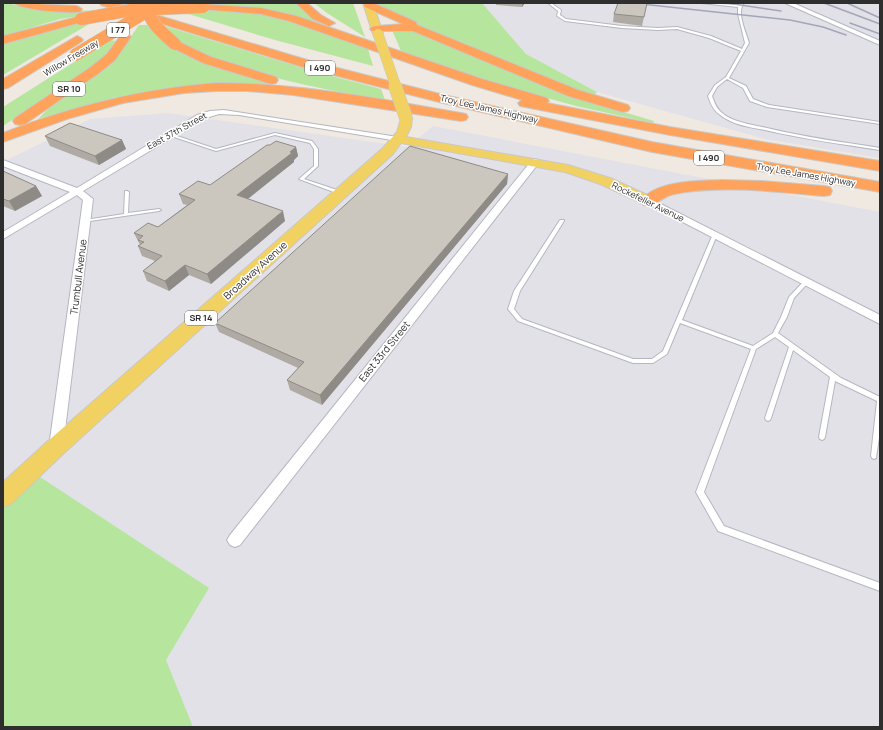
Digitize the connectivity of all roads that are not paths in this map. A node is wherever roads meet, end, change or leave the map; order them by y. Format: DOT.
graph roads {
  1 [pos="20,3"];
  2 [pos="105,3"];
  3 [pos="133,3"];
  4 [pos="139,3"];
  5 [pos="145,3"];
  6 [pos="156,3"];
  7 [pos="159,3"];
  8 [pos="301,3"];
  9 [pos="549,3"];
  10 [pos="702,3"];
  11 [pos="743,3"];
  12 [pos="788,3"];
  13 [pos="368,4"];
  14 [pos="740,6"];
  15 [pos="200,13"];
  16 [pos="79,14"];
  17 [pos="98,27"];
  18 [pos="377,31"];
  19 [pos="81,38"];
  20 [pos="3,40"];
  21 [pos="446,40"];
  22 [pos="880,43"];
  23 [pos="741,50"];
  24 [pos="429,66"];
  25 [pos="376,67"];
  26 [pos="406,75"];
  27 [pos="727,78"];
  28 [pos="3,85"];
  29 [pos="451,86"];
  30 [pos="3,99"];
  31 [pos="380,104"];
  32 [pos="539,114"];
  33 [pos="880,123"];
  34 [pos="3,130"];
  35 [pos="170,135"];
  36 [pos="3,138"];
  37 [pos="398,139"];
  38 [pos="880,150"];
  39 [pos="846,161"];
  40 [pos="535,162"];
  41 [pos="3,163"];
  42 [pos="880,166"];
  43 [pos="880,187"];
  44 [pos="77,190"];
  45 [pos="128,192"];
  46 [pos="342,193"];
  47 [pos="649,201"];
  48 [pos="880,201"];
  49 [pos="159,210"];
  50 [pos="126,215"];
  51 [pos="85,221"];
  52 [pos="562,221"];
  53 [pos="715,235"];
  54 [pos="3,236"];
  55 [pos="806,282"];
  56 [pos="880,320"];
  57 [pos="679,321"];
  58 [pos="775,334"];
  59 [pos="792,346"];
  60 [pos="754,348"];
  61 [pos="833,376"];
  62 [pos="880,401"];
  63 [pos="768,418"];
  64 [pos="822,437"];
  65 [pos="56,447"];
  66 [pos="874,456"];
  67 [pos="3,497"];
  68 [pos="235,540"];
  69 [pos="880,587"];
  1 -- 16 [label="highway"];
  2 -- 32 [label="highway, Troy Lee James Highway / I 490"];
  3 -- 34 [label="highway, SR 10, bridge"];
  4 -- 17 [label="highway, Willow Freeway / I 77, bridge"];
  5 -- 15 [label="highway"];
  5 -- 31 [label="highway, bridge"];
  6 -- 16 [label="highway"];
  7 -- 30 [label="highway, Willow Freeway / I 77, bridge"];
  8 -- 24 [label="highway"];
  9 -- 23 [label="lane"];
  10 -- 14 [label="lane"];
  11 -- 14 [label="lane"];
  12 -- 22 [label="street"];
  13 -- 18 [label="main road, Broadway Avenue / SR 14"];
  13 -- 21 [label="highway"];
  14 -- 23 [label="lane"];
  15 -- 16 [label="highway, bridge"];
  15 -- 24 [label="highway"];
  16 -- 20 [label="highway"];
  18 -- 21 [label="highway"];
  18 -- 37 [label="main road, Broadway Avenue / SR 14, bridge"];
  19 -- 28 [label="highway, Willow Freeway"];
  21 -- 39 [label="highway"];
  23 -- 27 [label="lane"];
  24 -- 32 [label="highway"];
  25 -- 26 [label="highway"];
  27 -- 33 [label="lane"];
  27 -- 38 [label="lane"];
  29 -- 32 [label="highway, Troy Lee James Highway / I 490"];
  31 -- 32 [label="highway"];
  31 -- 36 [label="highway"];
  32 -- 39 [label="highway, Troy Lee James Highway / I 490"];
  32 -- 43 [label="highway, Troy Lee James Highway / I 490"];
  35 -- 37 [label="street, East 37th Street"];
  35 -- 44 [label="street, East 37th Street"];
  35 -- 46 [label="lane"];
  37 -- 40 [label="main road, Rockefeller Avenue"];
  37 -- 46 [label="main road, Broadway Avenue / SR 14"];
  39 -- 42 [label="highway, Troy Lee James Highway / I 490"];
  40 -- 47 [label="main road, Rockefeller Avenue"];
  40 -- 68 [label="street, East 33rd Street"];
  41 -- 44 [label="street"];
  44 -- 51 [label="street, Trumbull Avenue"];
  44 -- 54 [label="street, East 37th Street"];
  45 -- 50 [label="lane"];
  46 -- 65 [label="main road, Broadway Avenue / SR 14"];
  47 -- 48 [label="highway"];
  47 -- 53 [label="street, Rockefeller Avenue"];
  49 -- 50 [label="lane"];
  50 -- 51 [label="lane"];
  51 -- 65 [label="street, Trumbull Avenue"];
  52 -- 57 [label="lane"];
  53 -- 55 [label="street, Rockefeller Avenue"];
  53 -- 57 [label="lane"];
  55 -- 56 [label="street, Rockefeller Avenue"];
  55 -- 58 [label="lane"];
  57 -- 60 [label="lane"];
  58 -- 59 [label="lane"];
  58 -- 60 [label="lane"];
  59 -- 61 [label="lane"];
  59 -- 63 [label="lane"];
  60 -- 69 [label="lane"];
  61 -- 62 [label="lane"];
  61 -- 64 [label="lane"];
  62 -- 66 [label="lane"];
  65 -- 67 [label="main road, Broadway Avenue / SR 14"];
}
